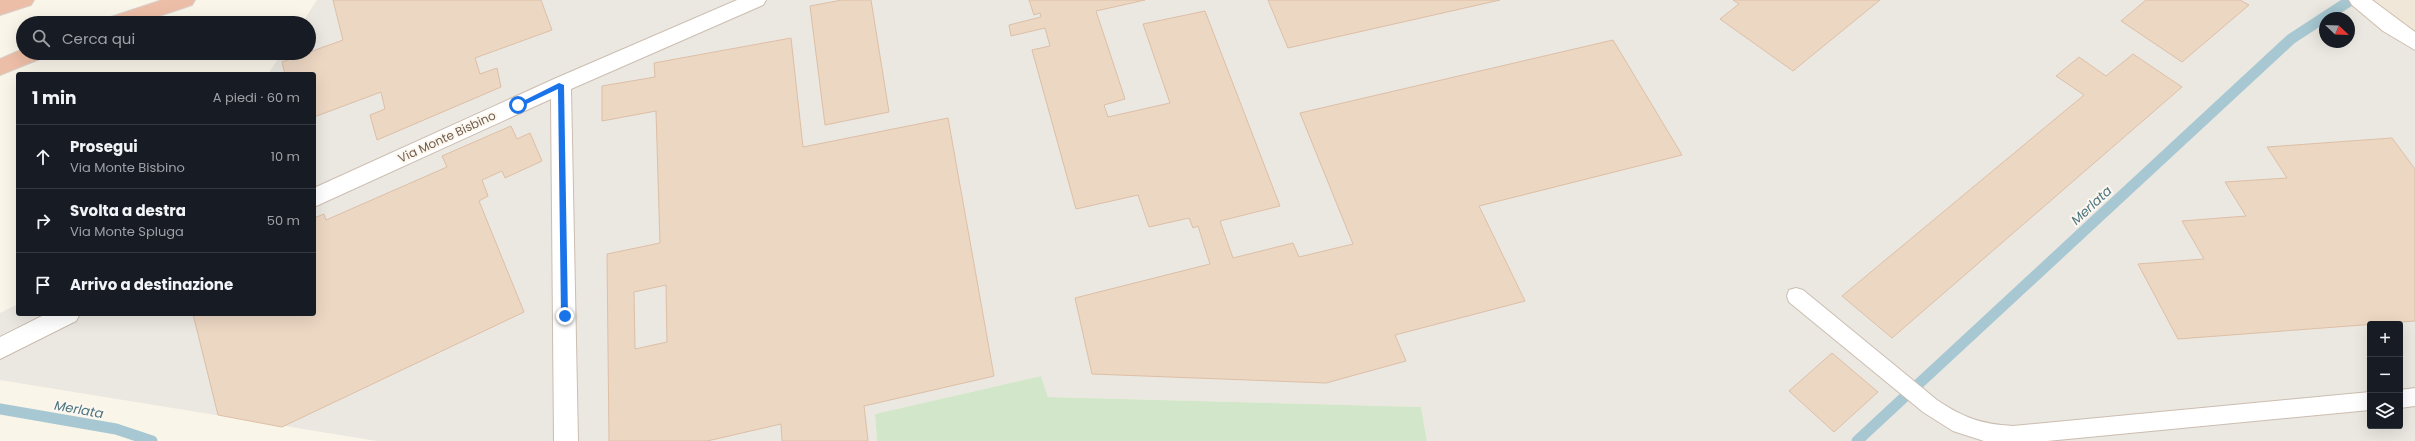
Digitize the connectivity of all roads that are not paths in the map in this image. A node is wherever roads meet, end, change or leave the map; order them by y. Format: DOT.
graph roads {
  1 [pos="24,0"];
  2 [pos="185,0"];
  3 [pos="756,0"];
  4 [pos="2360,0"];
  5 [pos="0,8"];
  6 [pos="136,16"];
  7 [pos="2415,42"];
  8 [pos="16,56"];
  9 [pos="18,60"];
  10 [pos="0,61"];
  11 [pos="0,67"];
  12 [pos="561,85"];
  13 [pos="316,197"];
  14 [pos="1796,296"];
  15 [pos="64,316"];
  16 [pos="0,349"];
  17 [pos="2415,397"];
  18 [pos="2403,399"];
  19 [pos="2367,402"];
  20 [pos="566,441"];
  1 -- 5 [label="highway"];
  2 -- 6 [label="highway"];
  3 -- 12 [label="street, Via Monte Bisbino"];
  4 -- 7 [label="street"];
  8 -- 10 [label="highway"];
  9 -- 11 [label="highway"];
  12 -- 13 [label="street, Via Monte Bisbino"];
  12 -- 20 [label="street"];
  14 -- 19 [label="lane"];
  15 -- 16 [label="street"];
  17 -- 18 [label="lane"];
}
